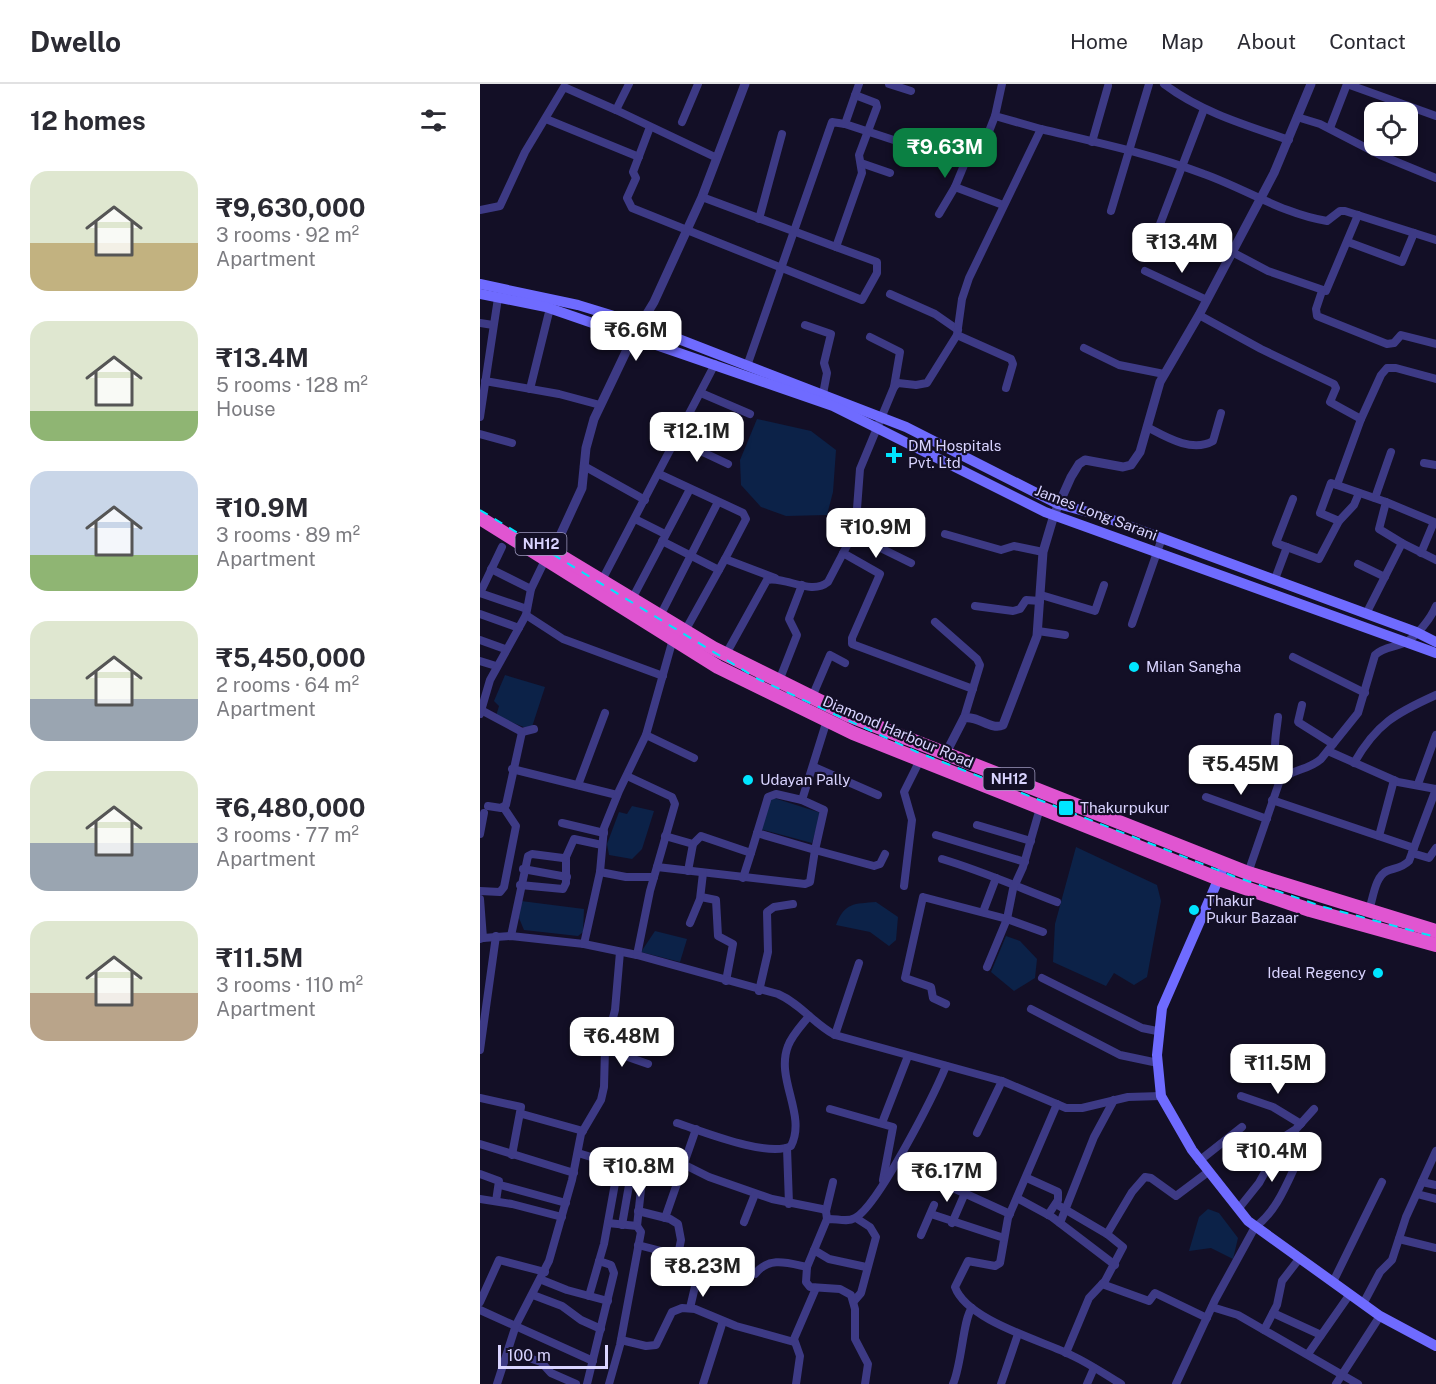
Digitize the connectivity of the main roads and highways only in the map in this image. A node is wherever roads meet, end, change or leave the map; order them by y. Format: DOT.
graph roads {
  1 [pos="480,284"];
  2 [pos="480,294"];
  3 [pos="498,294"];
  4 [pos="717,360"];
  5 [pos="480,508"];
  6 [pos="480,518"];
  7 [pos="549,555"];
  8 [pos="599,585"];
  9 [pos="679,635"];
  10 [pos="1436,642"];
  11 [pos="707,652"];
  12 [pos="1436,653"];
  13 [pos="988,771"];
  14 [pos="983,785"];
  15 [pos="1225,864"];
  16 [pos="1219,879"];
  17 [pos="1436,931"];
  18 [pos="1436,945"];
  19 [pos="1436,1346"];
  1 -- 3 [label="main road"];
  2 -- 3 [label="main road, James Long Sarani"];
  3 -- 4 [label="main road, James Long Sarani"];
  3 -- 4 [label="main road"];
  4 -- 10 [label="main road"];
  4 -- 12 [label="main road, James Long Sarani"];
  5 -- 7 [label="highway, Diamond Harbour Road / NH12"];
  6 -- 7 [label="highway, Diamond Harbour Road / NH12"];
  7 -- 8 [label="highway, Diamond Harbour Road / NH12"];
  8 -- 9 [label="highway, Diamond Harbour Road / NH12"];
  8 -- 9 [label="highway, Diamond Harbour Road / NH12"];
  9 -- 11 [label="highway, Diamond Harbour Road / NH12"];
  11 -- 13 [label="highway, Diamond Harbour Road / NH12"];
  11 -- 14 [label="highway, Diamond Harbour Road / NH12"];
  13 -- 14 [label="highway"];
  13 -- 15 [label="highway, Diamond Harbour Road / NH12"];
  14 -- 16 [label="highway, Diamond Harbour Road / NH12"];
  15 -- 16 [label="main road"];
  15 -- 17 [label="highway, Diamond Harbour Road / NH12"];
  16 -- 18 [label="highway, Diamond Harbour Road / NH12"];
  16 -- 19 [label="main road"];
}
